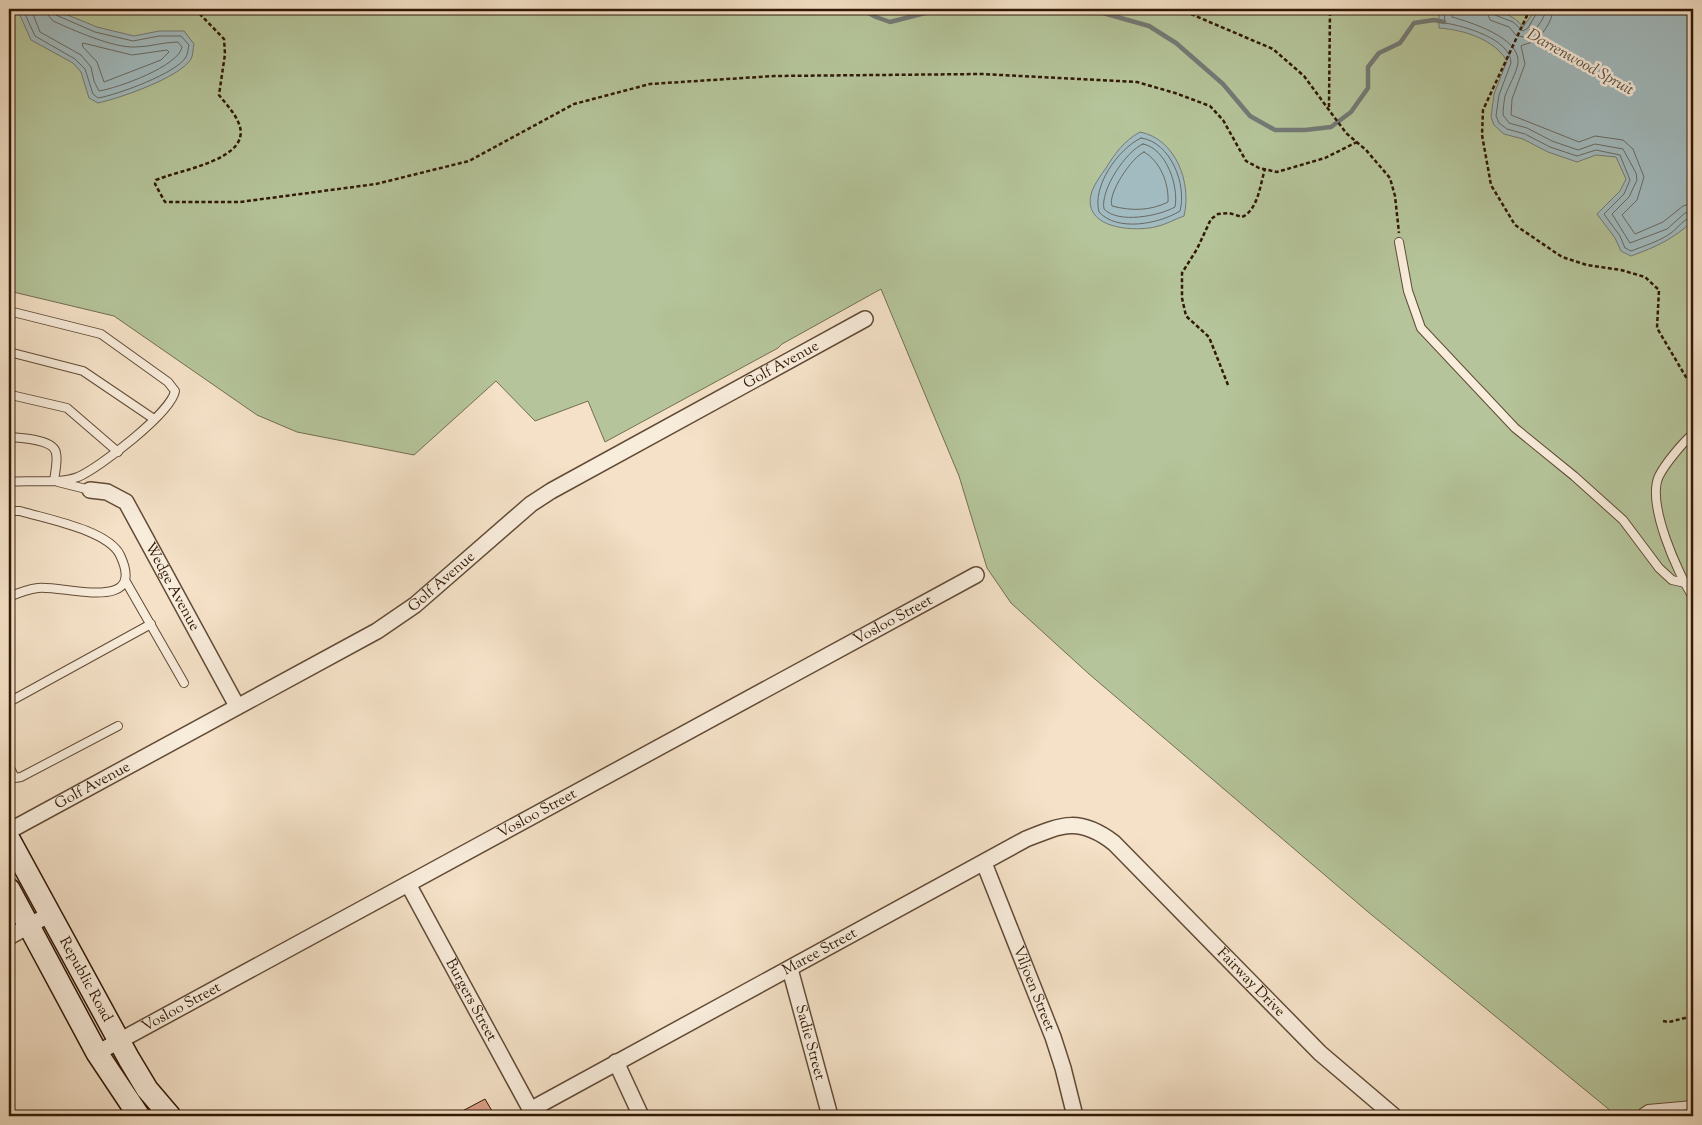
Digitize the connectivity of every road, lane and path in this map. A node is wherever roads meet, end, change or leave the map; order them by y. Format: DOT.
graph roads {
  1 [pos="195,9"];
  2 [pos="1179,9"];
  3 [pos="1330,9"];
  4 [pos="1530,9"];
  5 [pos="1329,109"];
  6 [pos="1357,142"];
  7 [pos="1264,169"];
  8 [pos="1399,242"];
  9 [pos="9,311"];
  10 [pos="865,319"];
  11 [pos="9,352"];
  12 [pos="1228,385"];
  13 [pos="1693,389"];
  14 [pos="11,395"];
  15 [pos="154,419"];
  16 [pos="1693,434"];
  17 [pos="9,437"];
  18 [pos="118,452"];
  19 [pos="54,481"];
  20 [pos="9,482"];
  21 [pos="90,490"];
  22 [pos="9,511"];
  23 [pos="976,575"];
  24 [pos="126,580"];
  25 [pos="1685,583"];
  26 [pos="9,597"];
  27 [pos="1693,597"];
  28 [pos="150,624"];
  29 [pos="184,683"];
  30 [pos="9,702"];
  31 [pos="237,706"];
  32 [pos="118,726"];
  33 [pos="9,766"];
  34 [pos="9,831"];
  35 [pos="9,838"];
  36 [pos="1114,843"];
  37 [pos="984,864"];
  38 [pos="408,884"];
  39 [pos="9,889"];
  40 [pos="50,914"];
  41 [pos="29,926"];
  42 [pos="9,936"];
  43 [pos="790,969"];
  44 [pos="1693,1016"];
  45 [pos="1663,1021"];
  46 [pos="119,1042"];
  47 [pos="97,1053"];
  48 [pos="616,1062"];
  49 [pos="1693,1105"];
  50 [pos="532,1113"];
  51 [pos="139,1116"];
  52 [pos="170,1116"];
  53 [pos="642,1116"];
  54 [pos="830,1116"];
  55 [pos="1075,1116"];
  56 [pos="1394,1116"];
  57 [pos="1642,1116"];
  1 -- 7 [label="path"];
  2 -- 5 [label="path"];
  3 -- 5 [label="path"];
  4 -- 13 [label="path"];
  5 -- 6 [label="path"];
  6 -- 7 [label="path"];
  6 -- 8 [label="path"];
  7 -- 12 [label="path"];
  8 -- 25 [label="lane"];
  9 -- 15 [label="lane"];
  10 -- 31 [label="street, Golf Avenue"];
  11 -- 15 [label="lane"];
  14 -- 18 [label="lane"];
  15 -- 18 [label="lane"];
  16 -- 25 [label="lane"];
  17 -- 19 [label="lane"];
  18 -- 19 [label="lane"];
  19 -- 20 [label="lane"];
  19 -- 21 [label="lane"];
  21 -- 31 [label="street, Wedge Avenue"];
  22 -- 24 [label="lane"];
  23 -- 38 [label="street, Vosloo Street"];
  24 -- 26 [label="lane"];
  24 -- 28 [label="lane"];
  25 -- 27 [label="lane"];
  28 -- 29 [label="lane"];
  28 -- 30 [label="lane"];
  31 -- 34 [label="street, Golf Avenue"];
  32 -- 33 [label="lane"];
  35 -- 40 [label="main road, Republic Road"];
  36 -- 37 [label="street, Maree Street"];
  36 -- 56 [label="street, Fairway Drive"];
  37 -- 43 [label="street, Maree Street"];
  37 -- 55 [label="street, Viljoen Street"];
  38 -- 46 [label="street, Vosloo Street"];
  38 -- 50 [label="street, Burgers Street"];
  39 -- 41 [label="main road, Republic Road"];
  40 -- 41 [label="street"];
  40 -- 46 [label="main road, Republic Road"];
  41 -- 42 [label="street"];
  41 -- 47 [label="main road, Republic Road"];
  43 -- 48 [label="street, Maree Street"];
  43 -- 54 [label="street, Sadie Street"];
  44 -- 45 [label="path"];
  46 -- 47 [label="street, Vosloo Street"];
  46 -- 52 [label="main road, Republic Road"];
  47 -- 51 [label="main road, Republic Road"];
  48 -- 50 [label="street, Maree Street"];
  48 -- 53 [label="street"];
  49 -- 57 [label="lane"];
}
